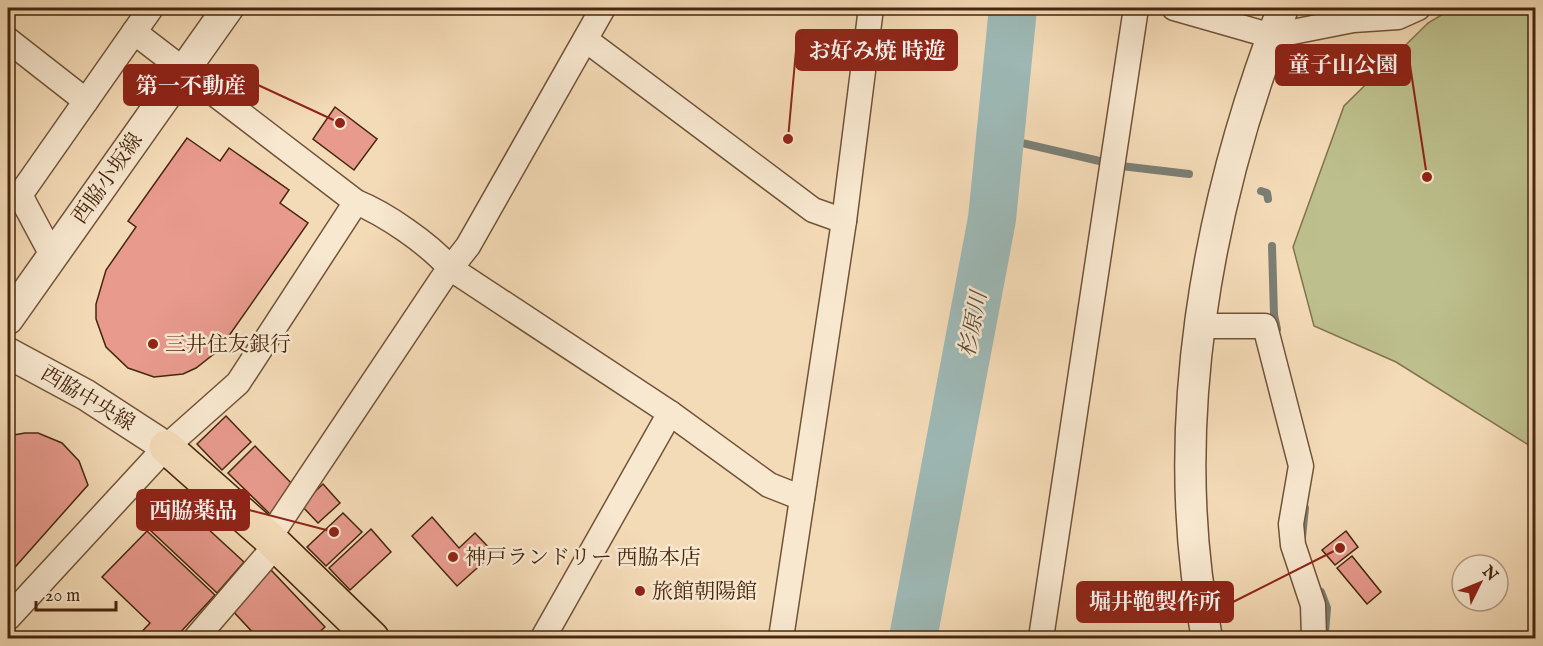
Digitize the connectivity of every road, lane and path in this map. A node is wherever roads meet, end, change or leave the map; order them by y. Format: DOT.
graph roads {
  1 [pos="151,8"];
  2 [pos="228,8"];
  3 [pos="603,8"];
  4 [pos="871,8"];
  5 [pos="1137,8"];
  6 [pos="1174,8"];
  7 [pos="1283,8"];
  8 [pos="1418,8"];
  9 [pos="1357,14"];
  10 [pos="134,32"];
  11 [pos="1272,36"];
  12 [pos="8,40"];
  13 [pos="586,40"];
  14 [pos="183,71"];
  15 [pos="86,100"];
  16 [pos="356,202"];
  17 [pos="844,221"];
  18 [pos="52,255"];
  19 [pos="450,268"];
  20 [pos="8,319"];
  21 [pos="1198,326"];
  22 [pos="8,353"];
  23 [pos="670,413"];
  24 [pos="166,447"];
  25 [pos="802,498"];
  26 [pos="272,542"];
  27 [pos="8,618"];
  28 [pos="196,639"];
  29 [pos="372,639"];
  30 [pos="543,639"];
  31 [pos="781,639"];
  32 [pos="1041,639"];
  33 [pos="1208,639"];
  34 [pos="1314,639"];
  1 -- 10 [label="street"];
  2 -- 14 [label="street, 西脇小坂線"];
  3 -- 13 [label="street"];
  4 -- 17 [label="street"];
  5 -- 32 [label="street"];
  6 -- 11 [label="street"];
  7 -- 11 [label="street"];
  8 -- 9 [label="street"];
  9 -- 11 [label="street"];
  10 -- 14 [label="street"];
  10 -- 15 [label="street"];
  11 -- 21 [label="street"];
  12 -- 15 [label="street"];
  13 -- 17 [label="street"];
  13 -- 19 [label="street"];
  14 -- 16 [label="street"];
  14 -- 18 [label="street, 西脇小坂線"];
  15 -- 18 [label="street"];
  16 -- 19 [label="street"];
  16 -- 24 [label="street"];
  17 -- 25 [label="street"];
  18 -- 20 [label="street, 西脇小坂線"];
  19 -- 23 [label="street"];
  19 -- 26 [label="street"];
  21 -- 33 [label="street"];
  21 -- 34 [label="street"];
  22 -- 24 [label="street, 西脇中央線"];
  23 -- 25 [label="street"];
  23 -- 30 [label="street"];
  24 -- 26 [label="main road"];
  24 -- 27 [label="street"];
  25 -- 31 [label="street"];
  26 -- 28 [label="street"];
  26 -- 29 [label="main road"];
}
